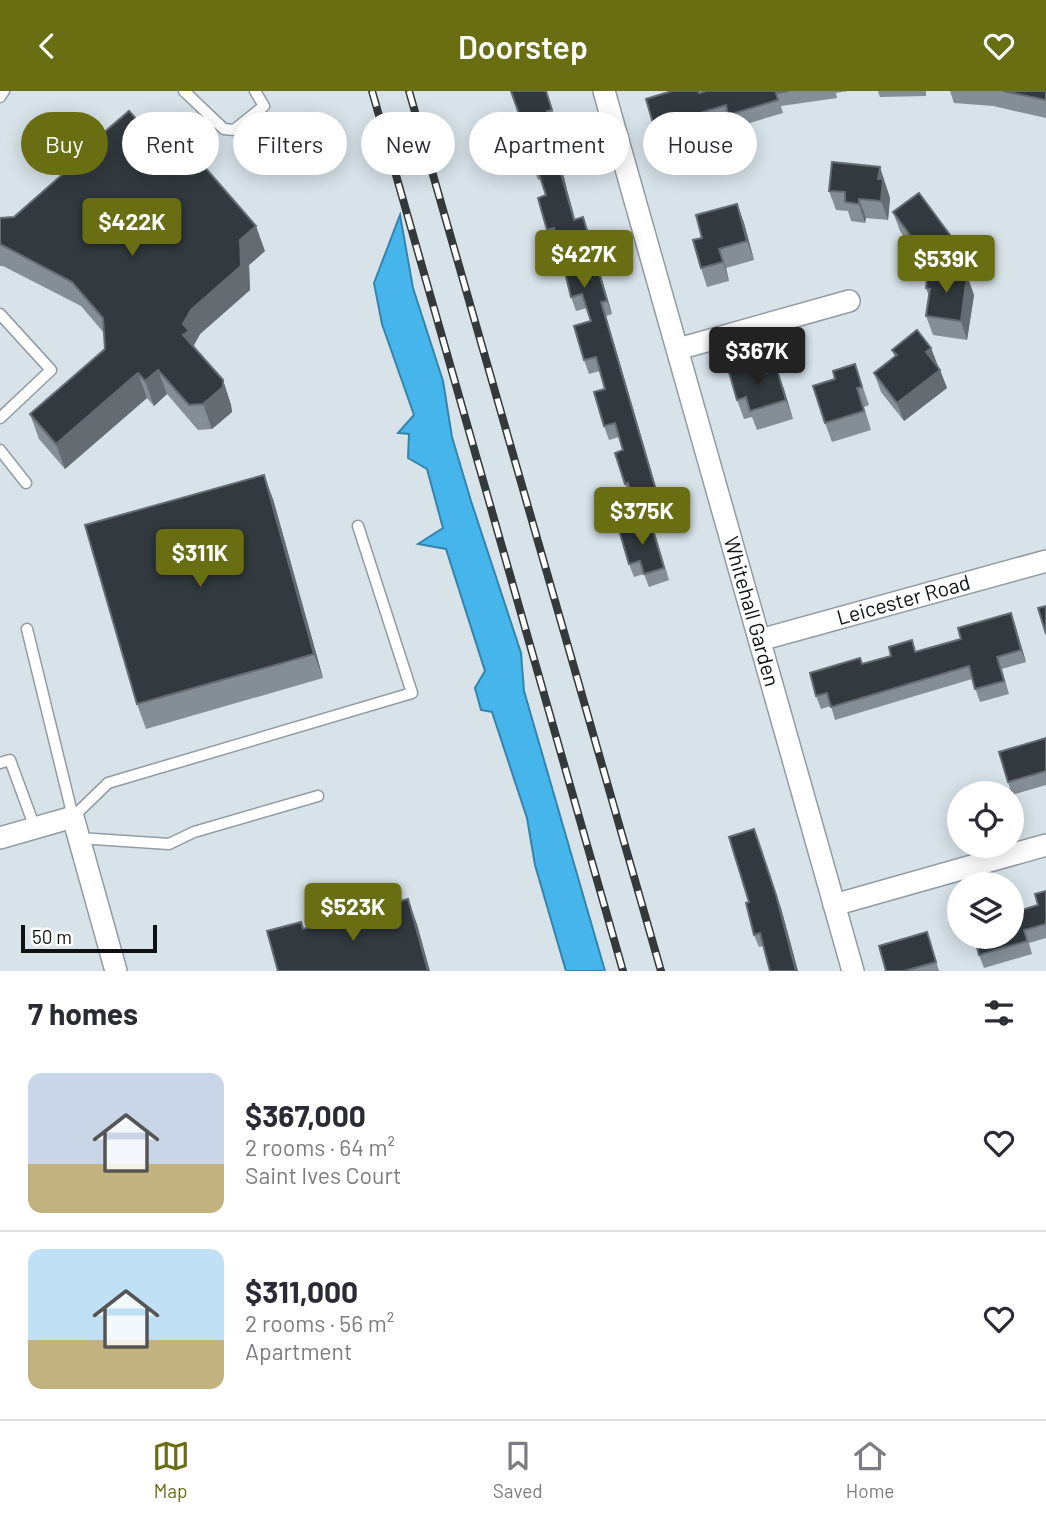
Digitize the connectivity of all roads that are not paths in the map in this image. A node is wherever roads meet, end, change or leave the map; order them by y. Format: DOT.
graph roads {
  1 [pos="4,91"];
  2 [pos="184,91"];
  3 [pos="255,91"];
  4 [pos="604,91"];
  5 [pos="0,97"];
  6 [pos="849,301"];
  7 [pos="0,314"];
  8 [pos="678,349"];
  9 [pos="0,418"];
  10 [pos="0,450"];
  11 [pos="26,483"];
  12 [pos="358,526"];
  13 [pos="1046,561"];
  14 [pos="27,629"];
  15 [pos="760,640"];
  16 [pos="0,763"];
  17 [pos="318,796"];
  18 [pos="73,817"];
  19 [pos="35,828"];
  20 [pos="0,838"];
  21 [pos="79,838"];
  22 [pos="1046,845"];
  23 [pos="834,905"];
  24 [pos="116,971"];
  25 [pos="853,971"];
  1 -- 5 [label="lane"];
  2 -- 3 [label="lane"];
  4 -- 8 [label="street, Whitehall Garden"];
  6 -- 8 [label="street"];
  7 -- 9 [label="lane"];
  8 -- 15 [label="street, Whitehall Garden"];
  10 -- 11 [label="lane"];
  12 -- 18 [label="lane"];
  13 -- 15 [label="street, Leicester Road"];
  14 -- 18 [label="lane"];
  15 -- 23 [label="street, Whitehall Garden"];
  16 -- 19 [label="lane"];
  17 -- 21 [label="lane"];
  18 -- 19 [label="street"];
  18 -- 21 [label="street"];
  19 -- 20 [label="street"];
  21 -- 24 [label="street"];
  22 -- 23 [label="street"];
  23 -- 25 [label="street, Whitehall Garden"];
}
